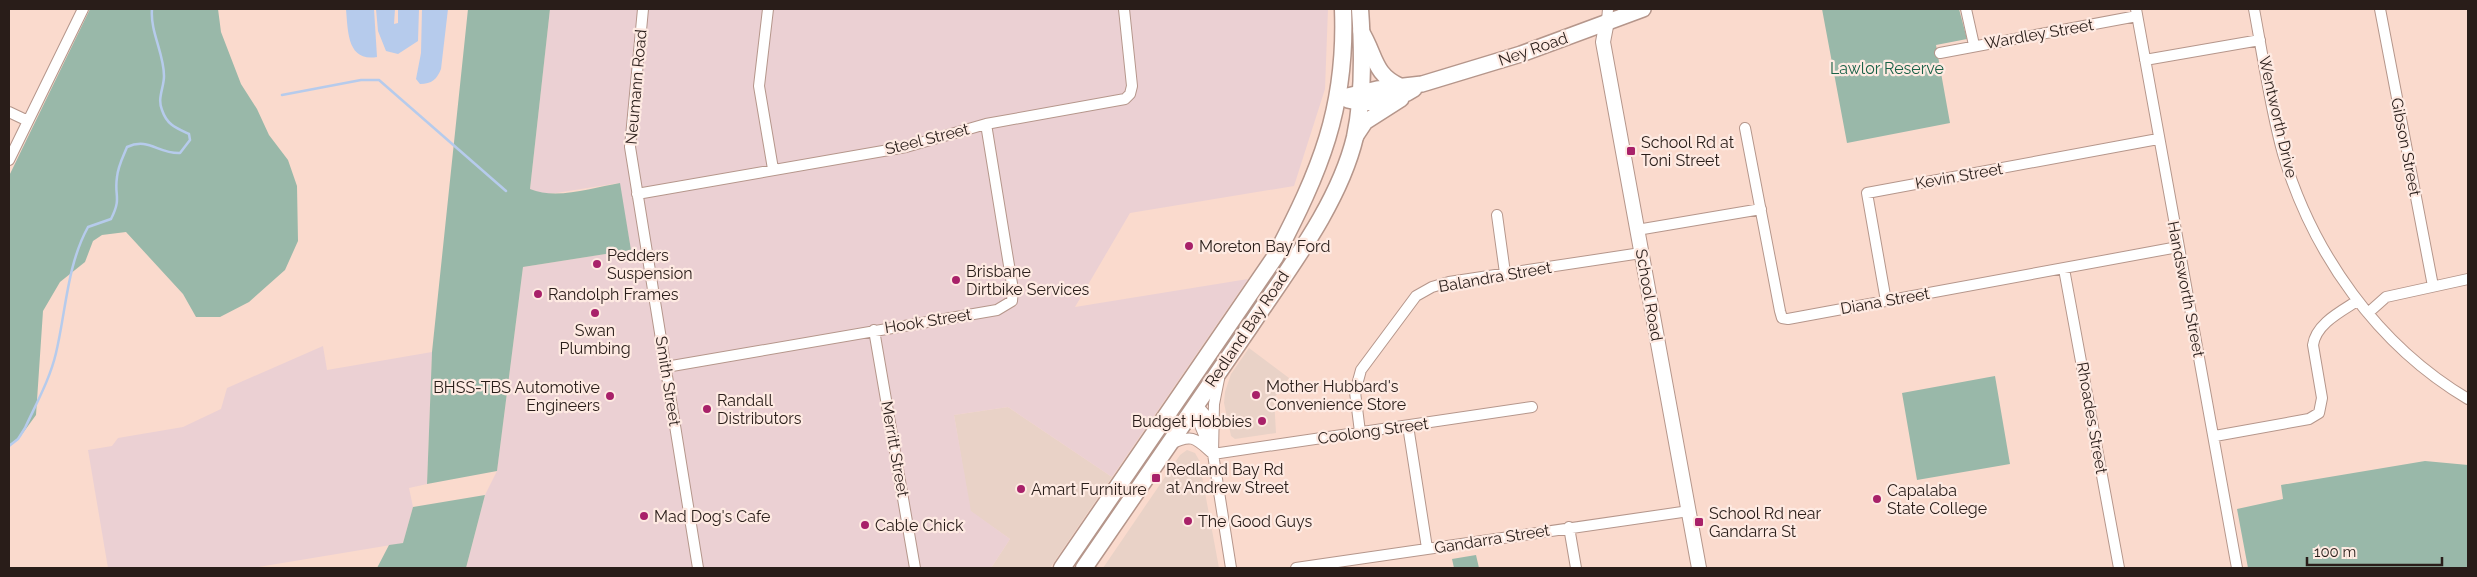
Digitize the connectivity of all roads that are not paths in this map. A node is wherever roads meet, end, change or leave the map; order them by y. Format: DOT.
graph roads {
  1 [pos="83,9"];
  2 [pos="643,9"];
  3 [pos="768,9"];
  4 [pos="1124,9"];
  5 [pos="1343,9"];
  6 [pos="1360,9"];
  7 [pos="1643,9"];
  8 [pos="1966,9"];
  9 [pos="2254,9"];
  10 [pos="2380,9"];
  11 [pos="2136,12"];
  12 [pos="1608,15"];
  13 [pos="1361,32"];
  14 [pos="2260,40"];
  15 [pos="1974,46"];
  16 [pos="1940,52"];
  17 [pos="2145,60"];
  18 [pos="1403,90"];
  19 [pos="1339,98"];
  20 [pos="1361,98"];
  21 [pos="9,112"];
  22 [pos="28,121"];
  23 [pos="986,124"];
  24 [pos="1745,128"];
  25 [pos="1354,137"];
  26 [pos="2158,139"];
  27 [pos="9,160"];
  28 [pos="773,169"];
  29 [pos="637,194"];
  30 [pos="1761,209"];
  31 [pos="1497,216"];
  32 [pos="1637,230"];
  33 [pos="2178,247"];
  34 [pos="1641,253"];
  35 [pos="2064,268"];
  36 [pos="1505,273"];
  37 [pos="2468,279"];
  38 [pos="2432,286"];
  39 [pos="1886,301"];
  40 [pos="2357,301"];
  41 [pos="2368,313"];
  42 [pos="874,330"];
  43 [pos="1228,358"];
  44 [pos="666,367"];
  45 [pos="1179,397"];
  46 [pos="2468,398"];
  47 [pos="1532,407"];
  48 [pos="1193,408"];
  49 [pos="1408,426"];
  50 [pos="1360,432"];
  51 [pos="2214,436"];
  52 [pos="1212,437"];
  53 [pos="1168,446"];
  54 [pos="1212,454"];
  55 [pos="1689,511"];
  56 [pos="1569,527"];
  57 [pos="1427,548"];
  58 [pos="698,568"];
  59 [pos="915,568"];
  60 [pos="1062,568"];
  61 [pos="1084,568"];
  62 [pos="1231,568"];
  63 [pos="1296,568"];
  64 [pos="1576,568"];
  65 [pos="1699,568"];
  66 [pos="2119,568"];
  67 [pos="2237,568"];
  1 -- 22 [label="street"];
  2 -- 29 [label="street, Neumann Road"];
  3 -- 28 [label="street"];
  4 -- 23 [label="street, Steel Street"];
  5 -- 19 [label="main road, Redland Bay Road"];
  6 -- 13 [label="main road, Redland Bay Road"];
  7 -- 12 [label="main road, Ney Road"];
  8 -- 15 [label="street"];
  9 -- 14 [label="street, Wentworth Drive"];
  10 -- 38 [label="street, Gibson Street"];
  11 -- 15 [label="street, Wardley Street"];
  11 -- 17 [label="street, Handsworth Street"];
  12 -- 18 [label="main road, Ney Road"];
  12 -- 32 [label="street, School Road"];
  13 -- 18 [label="main road"];
  13 -- 20 [label="main road, Redland Bay Road"];
  14 -- 17 [label="street"];
  14 -- 40 [label="street, Wentworth Drive"];
  15 -- 16 [label="street, Wardley Street"];
  17 -- 26 [label="street, Handsworth Street"];
  18 -- 20 [label="main road, Ney Road"];
  18 -- 25 [label="main road"];
  19 -- 20 [label="main road, Ney Road"];
  19 -- 45 [label="main road, Redland Bay Road"];
  20 -- 25 [label="main road, Redland Bay Road"];
  21 -- 22 [label="street"];
  22 -- 27 [label="street"];
  23 -- 28 [label="street, Steel Street"];
  23 -- 42 [label="street, Hook Street"];
  24 -- 30 [label="street, Diana Street"];
  25 -- 43 [label="main road, Redland Bay Road"];
  26 -- 33 [label="street, Handsworth Street"];
  26 -- 39 [label="street, Kevin Street"];
  28 -- 29 [label="street, Steel Street"];
  29 -- 44 [label="street, Smith Street"];
  30 -- 32 [label="street"];
  30 -- 39 [label="street, Diana Street"];
  31 -- 36 [label="street"];
  32 -- 34 [label="street, School Road"];
  33 -- 35 [label="street, Diana Street"];
  33 -- 51 [label="street, Handsworth Street"];
  34 -- 36 [label="street, Balandra Street"];
  34 -- 55 [label="street, School Road"];
  35 -- 39 [label="street, Diana Street"];
  35 -- 66 [label="street, Rhoades Street"];
  36 -- 50 [label="street, Balandra Street"];
  37 -- 38 [label="street"];
  38 -- 41 [label="street"];
  40 -- 41 [label="street, Wentworth Drive"];
  40 -- 51 [label="street"];
  41 -- 46 [label="street, Wentworth Drive"];
  42 -- 44 [label="street, Hook Street"];
  42 -- 59 [label="street, Merritt Street"];
  43 -- 48 [label="main road, Redland Bay Road"];
  43 -- 52 [label="street"];
  44 -- 58 [label="street, Smith Street"];
  45 -- 48 [label="main road"];
  45 -- 60 [label="main road, Redland Bay Road"];
  47 -- 49 [label="street, Coolong Street"];
  48 -- 52 [label="street"];
  48 -- 53 [label="main road, Redland Bay Road"];
  48 -- 54 [label="street"];
  49 -- 50 [label="street, Coolong Street"];
  49 -- 57 [label="street"];
  50 -- 54 [label="street, Coolong Street"];
  51 -- 67 [label="street, Handsworth Street"];
  52 -- 54 [label="street"];
  53 -- 54 [label="street"];
  53 -- 61 [label="main road, Redland Bay Road"];
  54 -- 62 [label="street"];
  55 -- 56 [label="street, Gandarra Street"];
  55 -- 65 [label="street, School Road"];
  56 -- 57 [label="street, Gandarra Street"];
  56 -- 64 [label="street"];
  57 -- 63 [label="street, Gandarra Street"];
}
